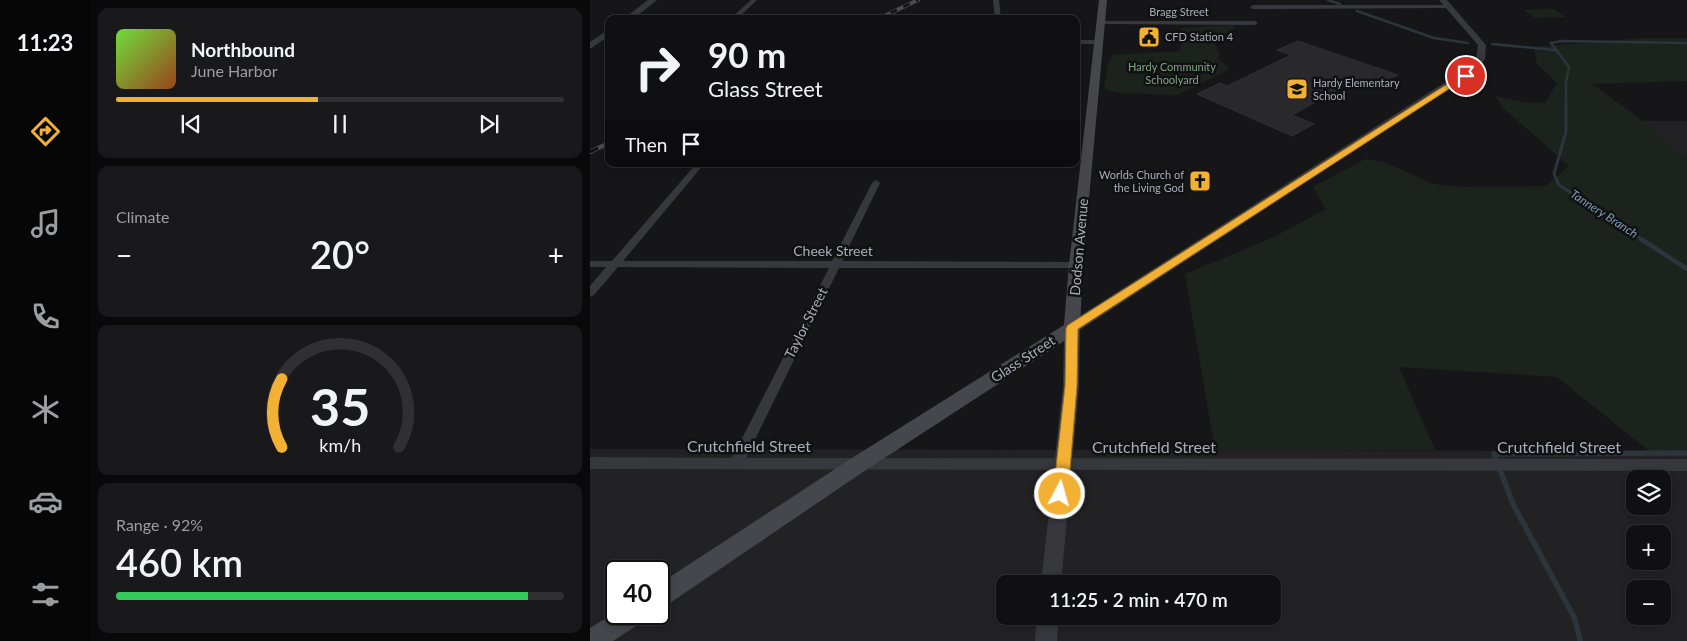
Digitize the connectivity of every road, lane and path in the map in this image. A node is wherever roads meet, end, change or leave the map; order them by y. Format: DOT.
graph roads {
  1 [pos="653,0"];
  2 [pos="754,0"];
  3 [pos="996,0"];
  4 [pos="1103,0"];
  5 [pos="1252,3"];
  6 [pos="1446,4"];
  7 [pos="632,15"];
  8 [pos="737,15"];
  9 [pos="998,15"];
  10 [pos="1102,22"];
  11 [pos="1255,22"];
  12 [pos="1259,31"];
  13 [pos="604,39"];
  14 [pos="1080,42"];
  15 [pos="1098,42"];
  16 [pos="590,46"];
  17 [pos="697,167"];
  18 [pos="876,183"];
  19 [pos="590,264"];
  20 [pos="615,264"];
  21 [pos="835,265"];
  22 [pos="1076,265"];
  23 [pos="590,293"];
  24 [pos="1072,328"];
  25 [pos="590,463"];
  26 [pos="736,464"];
  27 [pos="859,464"];
  28 [pos="1063,464"];
  29 [pos="1687,465"];
  30 [pos="1053,575"];
  31 [pos="670,590"];
  32 [pos="1047,625"];
  33 [pos="621,626"];
  34 [pos="591,641"];
  35 [pos="1046,641"];
  1 -- 7 [label="street"];
  2 -- 8 [label="street"];
  3 -- 9 [label="street"];
  4 -- 10 [label="main road, Dodson Avenue"];
  5 -- 6 [label="street"];
  5 -- 11 [label="street"];
  6 -- 24 [label="street, Glass Street"];
  10 -- 11 [label="street, Bragg Street"];
  10 -- 15 [label="main road, Dodson Avenue"];
  11 -- 12 [label="street"];
  13 -- 16 [label="street"];
  14 -- 15 [label="street"];
  15 -- 22 [label="main road, Dodson Avenue"];
  17 -- 20 [label="street"];
  18 -- 21 [label="street, Taylor Street"];
  19 -- 20 [label="street, Cheek Street"];
  20 -- 21 [label="street, Cheek Street"];
  20 -- 23 [label="street"];
  21 -- 22 [label="street, Cheek Street"];
  21 -- 26 [label="street, Taylor Street"];
  22 -- 24 [label="main road, Dodson Avenue"];
  24 -- 27 [label="main road, Glass Street"];
  24 -- 28 [label="street, Dodson Avenue"];
  25 -- 26 [label="street, Crutchfield Street"];
  26 -- 27 [label="street, Crutchfield Street"];
  27 -- 28 [label="street, Crutchfield Street"];
  27 -- 31 [label="main road, Glass Street"];
  28 -- 29 [label="street, Crutchfield Street"];
  28 -- 30 [label="street, Dodson Avenue"];
  32 -- 35 [label="street"];
  33 -- 34 [label="main road"];
}
